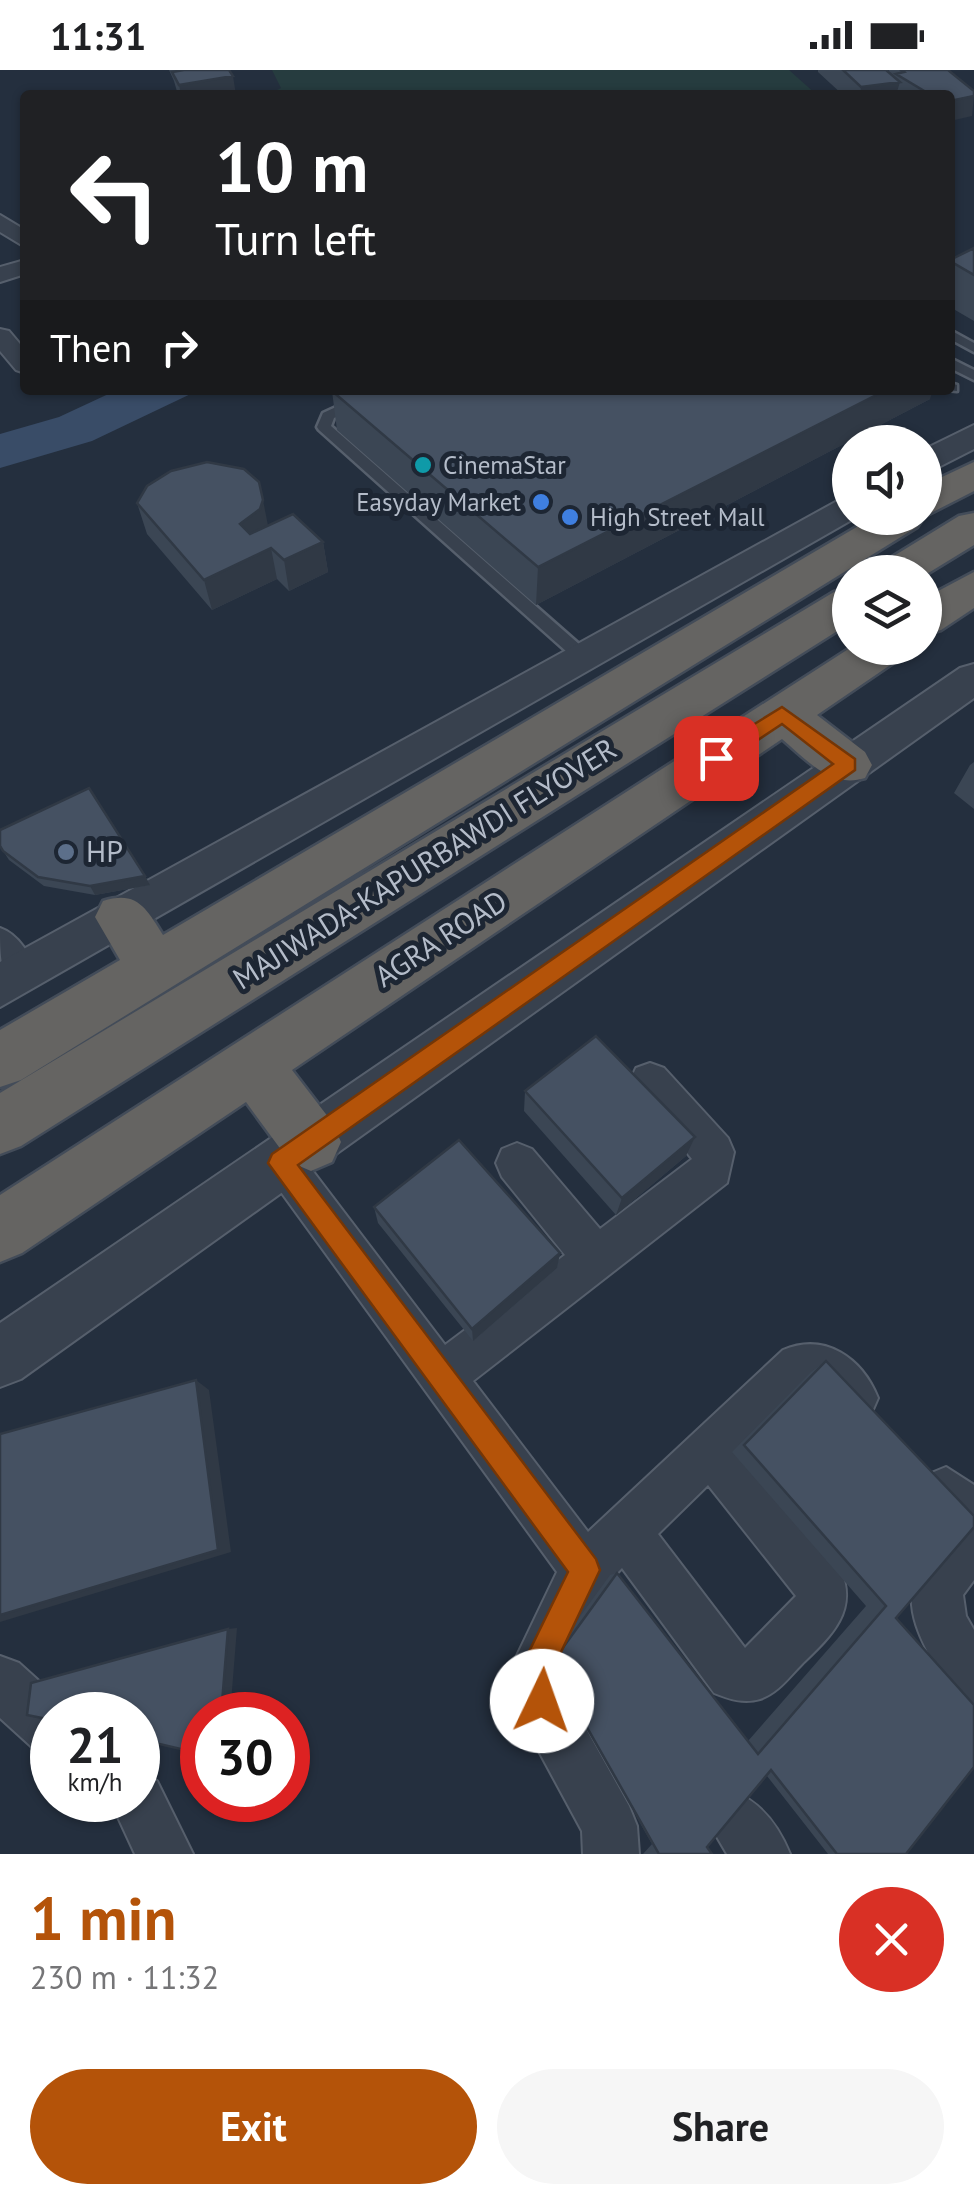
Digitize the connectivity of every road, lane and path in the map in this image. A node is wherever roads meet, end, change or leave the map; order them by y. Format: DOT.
graph roads {
  1 [pos="0,336"];
  2 [pos="20,359"];
  3 [pos="373,395"];
  4 [pos="974,436"];
  5 [pos="942,454"];
  6 [pos="974,474"];
  7 [pos="942,494"];
  8 [pos="832,515"];
  9 [pos="974,526"];
  10 [pos="874,535"];
  11 [pos="927,555"];
  12 [pos="974,587"];
  13 [pos="942,609"];
  14 [pos="832,614"];
  15 [pos="582,656"];
  16 [pos="857,665"];
  17 [pos="974,678"];
  18 [pos="536,683"];
  19 [pos="782,714"];
  20 [pos="572,716"];
  21 [pos="848,765"];
  22 [pos="122,917"];
  23 [pos="6,968"];
  24 [pos="154,968"];
  25 [pos="0,1061"];
  26 [pos="252,1064"];
  27 [pos="650,1081"];
  28 [pos="0,1126"];
  29 [pos="296,1152"];
  30 [pos="516,1162"];
  31 [pos="0,1231"];
  32 [pos="596,1258"];
  33 [pos="0,1358"];
  34 [pos="440,1378"];
  35 [pos="710,1450"];
  36 [pos="625,1532"];
  37 [pos="585,1570"];
  38 [pos="974,1680"];
  39 [pos="0,1682"];
  40 [pos="30,1710"];
  41 [pos="149,1822"];
  42 [pos="165,1854"];
  43 [pos="611,1854"];
  1 -- 2 [label="street"];
  3 -- 15 [label="lane"];
  4 -- 5 [label="street"];
  6 -- 7 [label="highway"];
  8 -- 15 [label="street"];
  9 -- 11 [label="highway"];
  10 -- 20 [label="highway"];
  12 -- 13 [label="highway"];
  14 -- 28 [label="highway, MAJIWADA-KAPURBAWDI FLYOVER"];
  15 -- 18 [label="street"];
  16 -- 19 [label="highway, AGRA ROAD"];
  17 -- 21 [label="street"];
  18 -- 20 [label="highway"];
  18 -- 22 [label="street"];
  19 -- 21 [label="highway"];
  19 -- 26 [label="highway, AGRA ROAD"];
  20 -- 24 [label="highway"];
  21 -- 29 [label="street"];
  22 -- 23 [label="street"];
  22 -- 24 [label="highway"];
  24 -- 25 [label="highway"];
  26 -- 29 [label="highway"];
  26 -- 31 [label="highway, AGRA ROAD"];
  27 -- 32 [label="street"];
  29 -- 33 [label="street"];
  29 -- 34 [label="street"];
  30 -- 32 [label="street"];
  32 -- 34 [label="street"];
  34 -- 37 [label="street"];
  35 -- 36 [label="street"];
  35 -- 36 [label="street"];
  35 -- 38 [label="street"];
  36 -- 37 [label="street"];
  37 -- 43 [label="street"];
  39 -- 40 [label="street"];
  41 -- 42 [label="street"];
}
